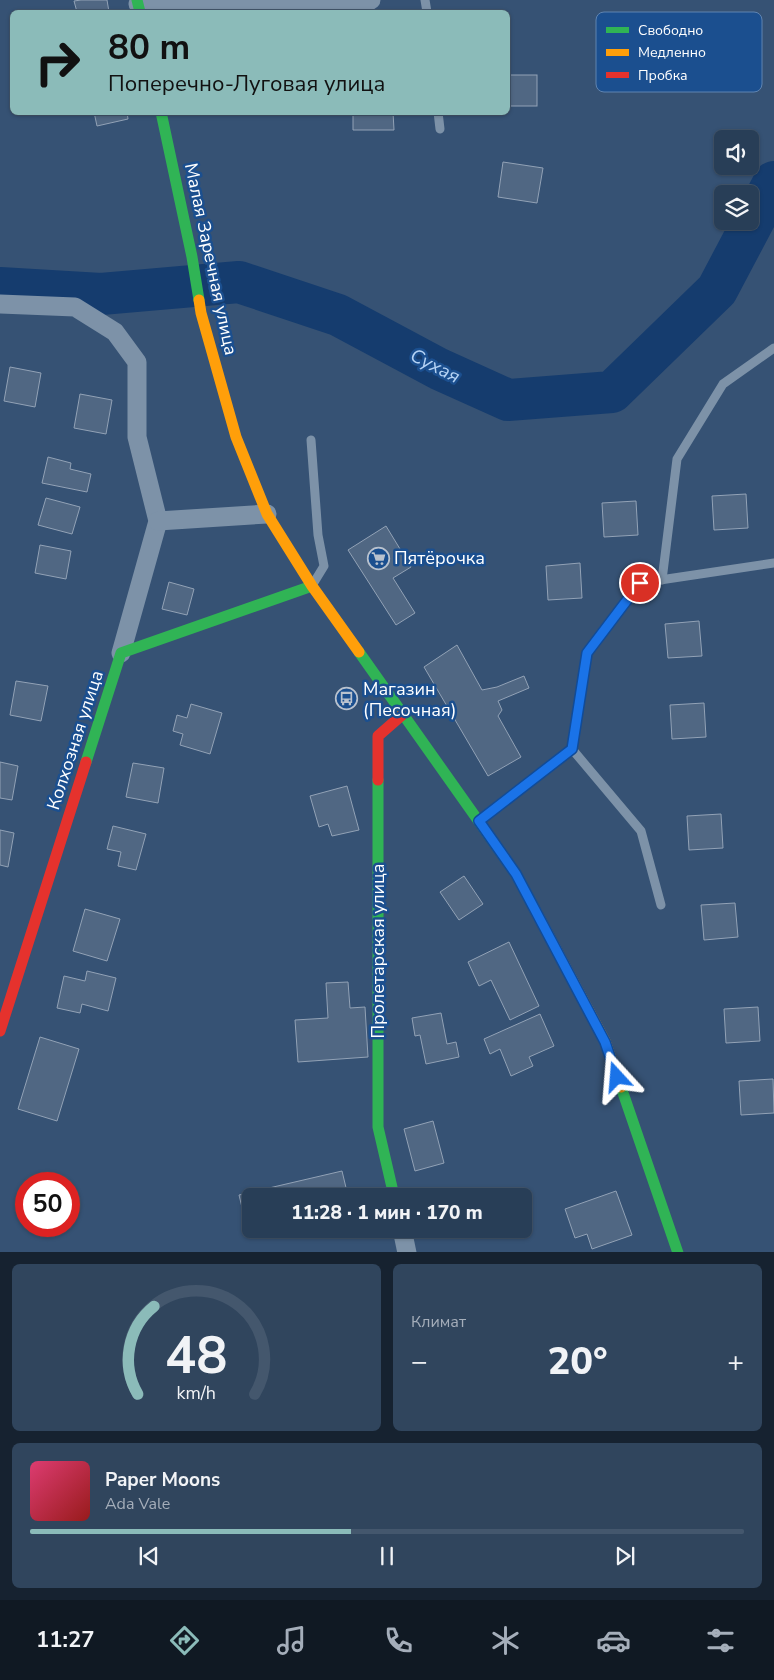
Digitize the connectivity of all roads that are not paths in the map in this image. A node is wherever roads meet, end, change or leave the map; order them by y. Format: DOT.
graph roads {
  1 [pos="371,0"];
  2 [pos="138,5"];
  3 [pos="162,115"];
  4 [pos="438,115"];
  5 [pos="440,129"];
  6 [pos="0,304"];
  7 [pos="774,348"];
  8 [pos="311,440"];
  9 [pos="268,514"];
  10 [pos="158,520"];
  11 [pos="774,564"];
  12 [pos="662,580"];
  13 [pos="312,586"];
  14 [pos="121,653"];
  15 [pos="402,714"];
  16 [pos="572,749"];
  17 [pos="479,821"];
  18 [pos="661,905"];
  19 [pos="0,1031"];
  20 [pos="392,1188"];
  21 [pos="404,1238"];
  22 [pos="407,1252"];
  23 [pos="678,1252"];
  1 -- 2 [label="street"];
  3 -- 9 [label="main road, Малая Заречная улица"];
  4 -- 5 [label="lane"];
  6 -- 10 [label="street"];
  7 -- 12 [label="lane"];
  8 -- 13 [label="lane"];
  9 -- 10 [label="street"];
  9 -- 13 [label="main road, Малая Заречная улица"];
  10 -- 14 [label="street"];
  11 -- 12 [label="lane"];
  12 -- 16 [label="lane"];
  13 -- 14 [label="main road, Колхозная улица"];
  13 -- 15 [label="main road, Малая Заречная улица"];
  14 -- 19 [label="main road, Колхозная улица"];
  15 -- 17 [label="main road, Малая Заречная улица"];
  15 -- 20 [label="main road, Пролетарская улица"];
  16 -- 17 [label="lane"];
  16 -- 18 [label="lane"];
  17 -- 23 [label="main road, Малая Заречная улица"];
  21 -- 22 [label="street"];
}
